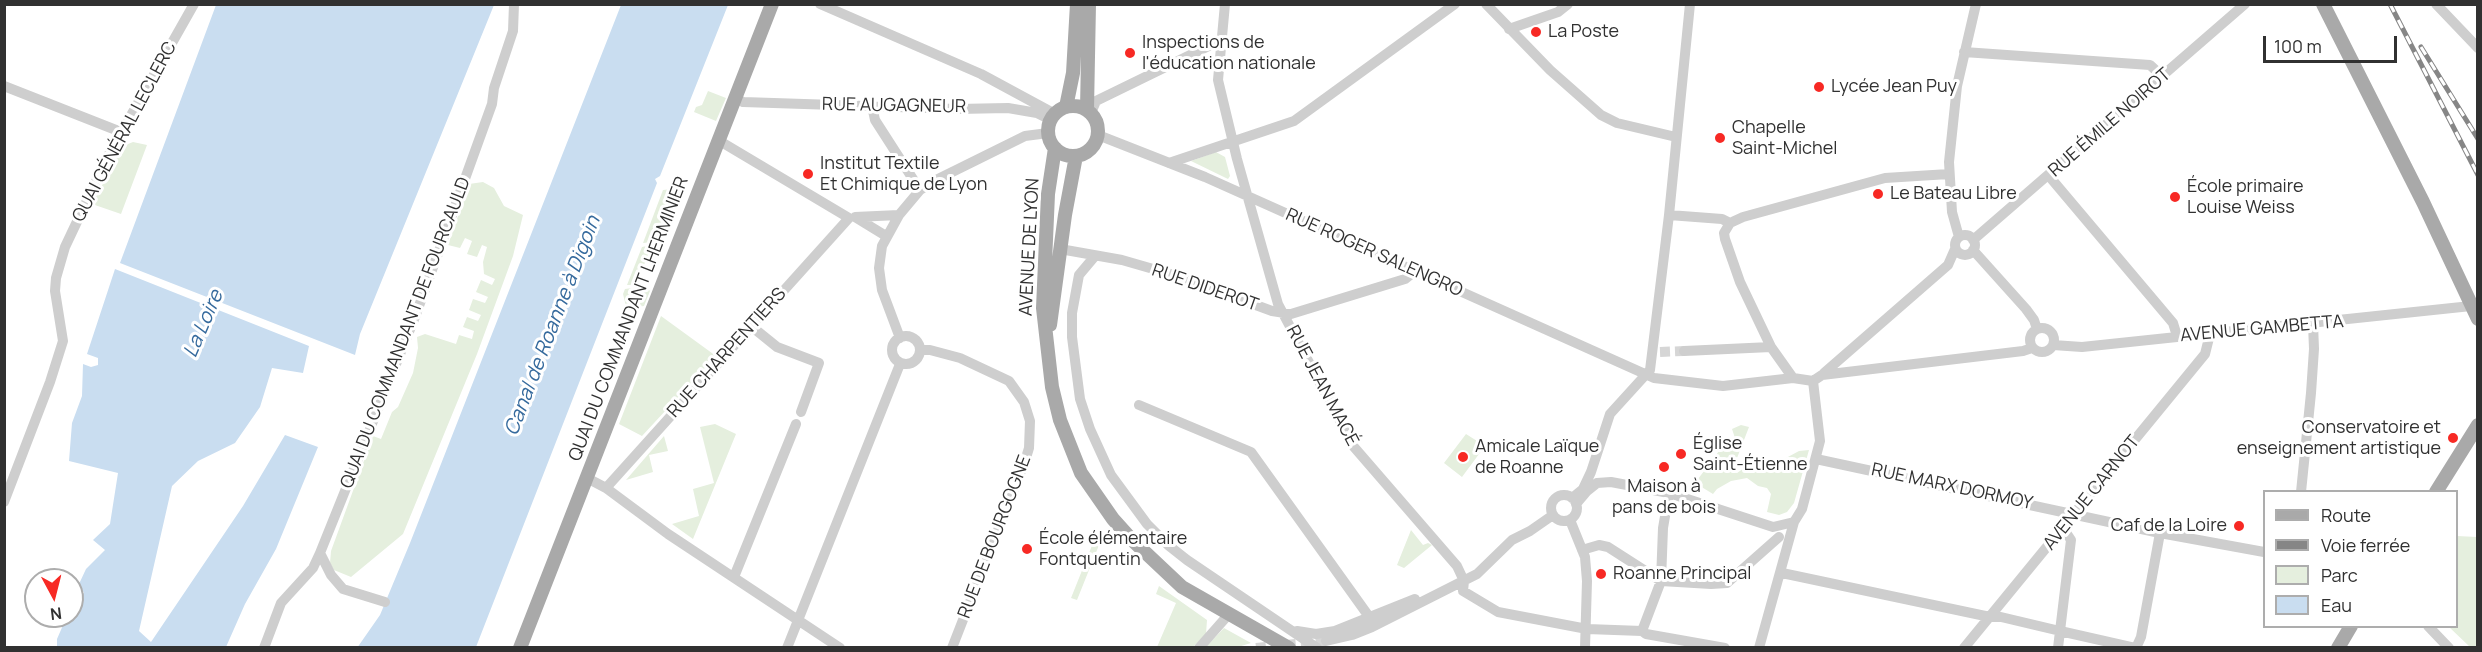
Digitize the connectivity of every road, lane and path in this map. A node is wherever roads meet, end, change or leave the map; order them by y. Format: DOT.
graph roads {
  1 [pos="194,4"];
  2 [pos="514,4"];
  3 [pos="772,4"];
  4 [pos="820,4"];
  5 [pos="1077,4"];
  6 [pos="1089,4"];
  7 [pos="1225,4"];
  8 [pos="1455,4"];
  9 [pos="1486,4"];
  10 [pos="1568,4"];
  11 [pos="1690,4"];
  12 [pos="1976,4"];
  13 [pos="2244,4"];
  14 [pos="2316,4"];
  15 [pos="2323,4"];
  16 [pos="2436,4"];
  17 [pos="1555,8"];
  18 [pos="1509,29"];
  19 [pos="1221,40"];
  20 [pos="2478,48"];
  21 [pos="1964,52"];
  22 [pos="2163,77"];
  23 [pos="4,86"];
  24 [pos="735,98"];
  25 [pos="872,106"];
  26 [pos="1089,111"];
  27 [pos="1055,118"];
  28 [pos="121,132"];
  29 [pos="1098,135"];
  30 [pos="1676,136"];
  31 [pos="718,140"];
  32 [pos="1232,140"];
  33 [pos="1055,148"];
  34 [pos="1076,156"];
  35 [pos="1169,163"];
  36 [pos="1949,174"];
  37 [pos="2049,176"];
  38 [pos="920,190"];
  39 [pos="1248,196"];
  40 [pos="898,215"];
  41 [pos="1669,215"];
  42 [pos="852,217"];
  43 [pos="1730,223"];
  44 [pos="886,236"];
  45 [pos="1959,237"];
  46 [pos="1973,245"];
  47 [pos="1060,249"];
  48 [pos="1955,249"];
  49 [pos="1095,256"];
  50 [pos="1415,271"];
  51 [pos="2458,278"];
  52 [pos="2471,306"];
  53 [pos="1282,313"];
  54 [pos="2478,319"];
  55 [pos="2313,324"];
  56 [pos="751,326"];
  57 [pos="2037,329"];
  58 [pos="2210,334"];
  59 [pos="2176,336"];
  60 [pos="900,338"];
  61 [pos="2053,345"];
  62 [pos="1046,347"];
  63 [pos="1771,347"];
  64 [pos="2032,348"];
  65 [pos="920,350"];
  66 [pos="1684,351"];
  67 [pos="900,364"];
  68 [pos="1647,375"];
  69 [pos="1793,378"];
  70 [pos="1817,378"];
  71 [pos="1139,405"];
  72 [pos="801,412"];
  73 [pos="796,424"];
  74 [pos="2478,424"];
  75 [pos="1816,459"];
  76 [pos="1591,472"];
  77 [pos="587,478"];
  78 [pos="1597,483"];
  79 [pos="606,488"];
  80 [pos="2301,490"];
  81 [pos="2437,490"];
  82 [pos="1670,493"];
  83 [pos="1574,501"];
  84 [pos="4,502"];
  85 [pos="2073,514"];
  86 [pos="1553,515"];
  87 [pos="1570,520"];
  88 [pos="1794,522"];
  89 [pos="2063,528"];
  90 [pos="1776,532"];
  91 [pos="2160,532"];
  92 [pos="1582,550"];
  93 [pos="2263,552"];
  94 [pos="320,553"];
  95 [pos="1787,554"];
  96 [pos="1782,573"];
  97 [pos="734,577"];
  98 [pos="1661,581"];
  99 [pos="1463,586"];
  100 [pos="1432,595"];
  101 [pos="385,602"];
  102 [pos="1229,614"];
  103 [pos="1990,617"];
  104 [pos="1370,618"];
  105 [pos="798,619"];
  106 [pos="2350,628"];
  107 [pos="2429,628"];
  108 [pos="1587,629"];
  109 [pos="1293,631"];
  110 [pos="1642,631"];
  111 [pos="2060,631"];
  112 [pos="1321,644"];
  113 [pos="264,648"];
  114 [pos="520,648"];
  115 [pos="787,648"];
  116 [pos="840,648"];
  117 [pos="952,648"];
  118 [pos="1199,648"];
  119 [pos="1289,648"];
  120 [pos="1586,648"];
  121 [pos="1725,648"];
  122 [pos="1759,648"];
  123 [pos="1964,648"];
  124 [pos="2058,648"];
  125 [pos="2136,648"];
  126 [pos="2338,648"];
  127 [pos="2450,648"];
  1 -- 28 [label="street, QUAI GÉNÉRAL LECLERC"];
  2 -- 94 [label="street, QUAI DU COMMANDANT DE FOURCAULD"];
  3 -- 24 [label="main road, QUAI DU COMMANDANT LHERMINIER"];
  4 -- 27 [label="street"];
  5 -- 27 [label="main road"];
  6 -- 26 [label="main road"];
  7 -- 19 [label="street, RUE JEAN MACÉ"];
  8 -- 32 [label="street"];
  9 -- 18 [label="street"];
  10 -- 17 [label="street"];
  11 -- 30 [label="street"];
  12 -- 21 [label="street"];
  13 -- 22 [label="street, RUE ÉMILE NOIROT"];
  14 -- 51 [label="main road"];
  15 -- 51 [label="main road"];
  16 -- 20 [label="street"];
  17 -- 18 [label="street"];
  18 -- 30 [label="street"];
  19 -- 26 [label="street"];
  19 -- 32 [label="street, RUE JEAN MACÉ"];
  21 -- 22 [label="street"];
  21 -- 36 [label="street"];
  22 -- 37 [label="street, RUE ÉMILE NOIROT"];
  23 -- 28 [label="street"];
  24 -- 25 [label="street, RUE AUGAGNEUR"];
  24 -- 31 [label="main road, QUAI DU COMMANDANT LHERMINIER"];
  25 -- 27 [label="street, RUE AUGAGNEUR"];
  25 -- 38 [label="street"];
  26 -- 27 [label="main road"];
  26 -- 29 [label="main road"];
  27 -- 33 [label="main road"];
  27 -- 38 [label="street"];
  28 -- 84 [label="street, QUAI GÉNÉRAL LECLERC"];
  29 -- 34 [label="main road"];
  29 -- 35 [label="street, RUE ROGER SALENGRO"];
  30 -- 41 [label="street"];
  31 -- 42 [label="street"];
  31 -- 77 [label="main road, QUAI DU COMMANDANT LHERMINIER"];
  32 -- 35 [label="street"];
  32 -- 39 [label="street, RUE JEAN MACÉ"];
  33 -- 34 [label="main road"];
  33 -- 62 [label="main road, AVENUE DE LYON"];
  34 -- 47 [label="main road, AVENUE DE LYON"];
  35 -- 39 [label="street, RUE ROGER SALENGRO"];
  36 -- 43 [label="street"];
  36 -- 45 [label="street"];
  37 -- 46 [label="street, RUE ÉMILE NOIROT"];
  37 -- 59 [label="street"];
  38 -- 40 [label="street"];
  39 -- 50 [label="street, RUE ROGER SALENGRO"];
  39 -- 53 [label="street, RUE JEAN MACÉ"];
  40 -- 42 [label="street"];
  40 -- 44 [label="street"];
  41 -- 43 [label="street"];
  41 -- 68 [label="street"];
  42 -- 44 [label="street"];
  42 -- 56 [label="street, RUE CHARPENTIERS"];
  43 -- 63 [label="street"];
  44 -- 60 [label="street"];
  45 -- 46 [label="street"];
  45 -- 48 [label="street"];
  46 -- 48 [label="street"];
  46 -- 57 [label="street"];
  47 -- 49 [label="street, RUE DIDEROT"];
  47 -- 62 [label="main road, AVENUE DE LYON"];
  48 -- 70 [label="street"];
  49 -- 53 [label="street, RUE DIDEROT"];
  49 -- 109 [label="street"];
  50 -- 53 [label="street, RUE DIDEROT"];
  50 -- 68 [label="street, RUE ROGER SALENGRO"];
  51 -- 52 [label="main road"];
  52 -- 54 [label="main road"];
  52 -- 55 [label="street, AVENUE GAMBETTA"];
  53 -- 99 [label="street, RUE JEAN MACÉ"];
  55 -- 58 [label="street, AVENUE GAMBETTA"];
  55 -- 80 [label="street"];
  56 -- 72 [label="street"];
  56 -- 79 [label="street, RUE CHARPENTIERS"];
  57 -- 61 [label="street"];
  57 -- 64 [label="street"];
  58 -- 59 [label="street, AVENUE GAMBETTA"];
  58 -- 85 [label="street, AVENUE CARNOT"];
  59 -- 61 [label="street, AVENUE GAMBETTA"];
  60 -- 65 [label="street"];
  60 -- 67 [label="street"];
  61 -- 64 [label="street"];
  62 -- 102 [label="main road, AVENUE DE LYON"];
  63 -- 66 [label="street"];
  63 -- 69 [label="street"];
  64 -- 70 [label="street"];
  65 -- 67 [label="street"];
  65 -- 117 [label="street, RUE DE BOURGOGNE"];
  67 -- 105 [label="street"];
  68 -- 69 [label="street, RUE ROGER SALENGRO"];
  68 -- 76 [label="street"];
  69 -- 70 [label="street, RUE ROGER SALENGRO"];
  70 -- 75 [label="street"];
  71 -- 104 [label="street"];
  73 -- 97 [label="street"];
  74 -- 81 [label="main road"];
  75 -- 85 [label="street, RUE MARX DORMOY"];
  75 -- 88 [label="street"];
  76 -- 78 [label="street"];
  76 -- 83 [label="street"];
  77 -- 79 [label="street"];
  77 -- 114 [label="main road, QUAI DU COMMANDANT LHERMINIER"];
  78 -- 82 [label="street"];
  78 -- 83 [label="street"];
  79 -- 97 [label="street"];
  82 -- 90 [label="street"];
  82 -- 98 [label="street"];
  83 -- 86 [label="street"];
  83 -- 87 [label="street"];
  85 -- 89 [label="street, AVENUE CARNOT"];
  85 -- 91 [label="street, RUE MARX DORMOY"];
  86 -- 87 [label="street"];
  86 -- 99 [label="street"];
  87 -- 92 [label="street"];
  88 -- 90 [label="street"];
  88 -- 95 [label="street"];
  89 -- 103 [label="street, AVENUE CARNOT"];
  89 -- 111 [label="street"];
  90 -- 95 [label="street"];
  90 -- 98 [label="street"];
  91 -- 93 [label="street, RUE MARX DORMOY"];
  91 -- 125 [label="street"];
  92 -- 98 [label="street"];
  92 -- 108 [label="street"];
  94 -- 101 [label="street"];
  94 -- 113 [label="street, QUAI DU COMMANDANT DE FOURCAULD"];
  95 -- 96 [label="street"];
  96 -- 103 [label="street"];
  96 -- 122 [label="street"];
  97 -- 105 [label="street"];
  98 -- 110 [label="street"];
  99 -- 100 [label="street"];
  99 -- 108 [label="street"];
  100 -- 104 [label="street"];
  100 -- 112 [label="street"];
  102 -- 118 [label="street"];
  102 -- 119 [label="main road, AVENUE DE LYON"];
  103 -- 111 [label="street"];
  103 -- 123 [label="street, AVENUE CARNOT"];
  104 -- 109 [label="street"];
  105 -- 115 [label="street"];
  105 -- 116 [label="street"];
  106 -- 126 [label="main road"];
  107 -- 127 [label="street"];
  108 -- 110 [label="street"];
  108 -- 120 [label="street"];
  109 -- 112 [label="street"];
  110 -- 121 [label="street"];
  111 -- 124 [label="street"];
  111 -- 125 [label="street"];
}
